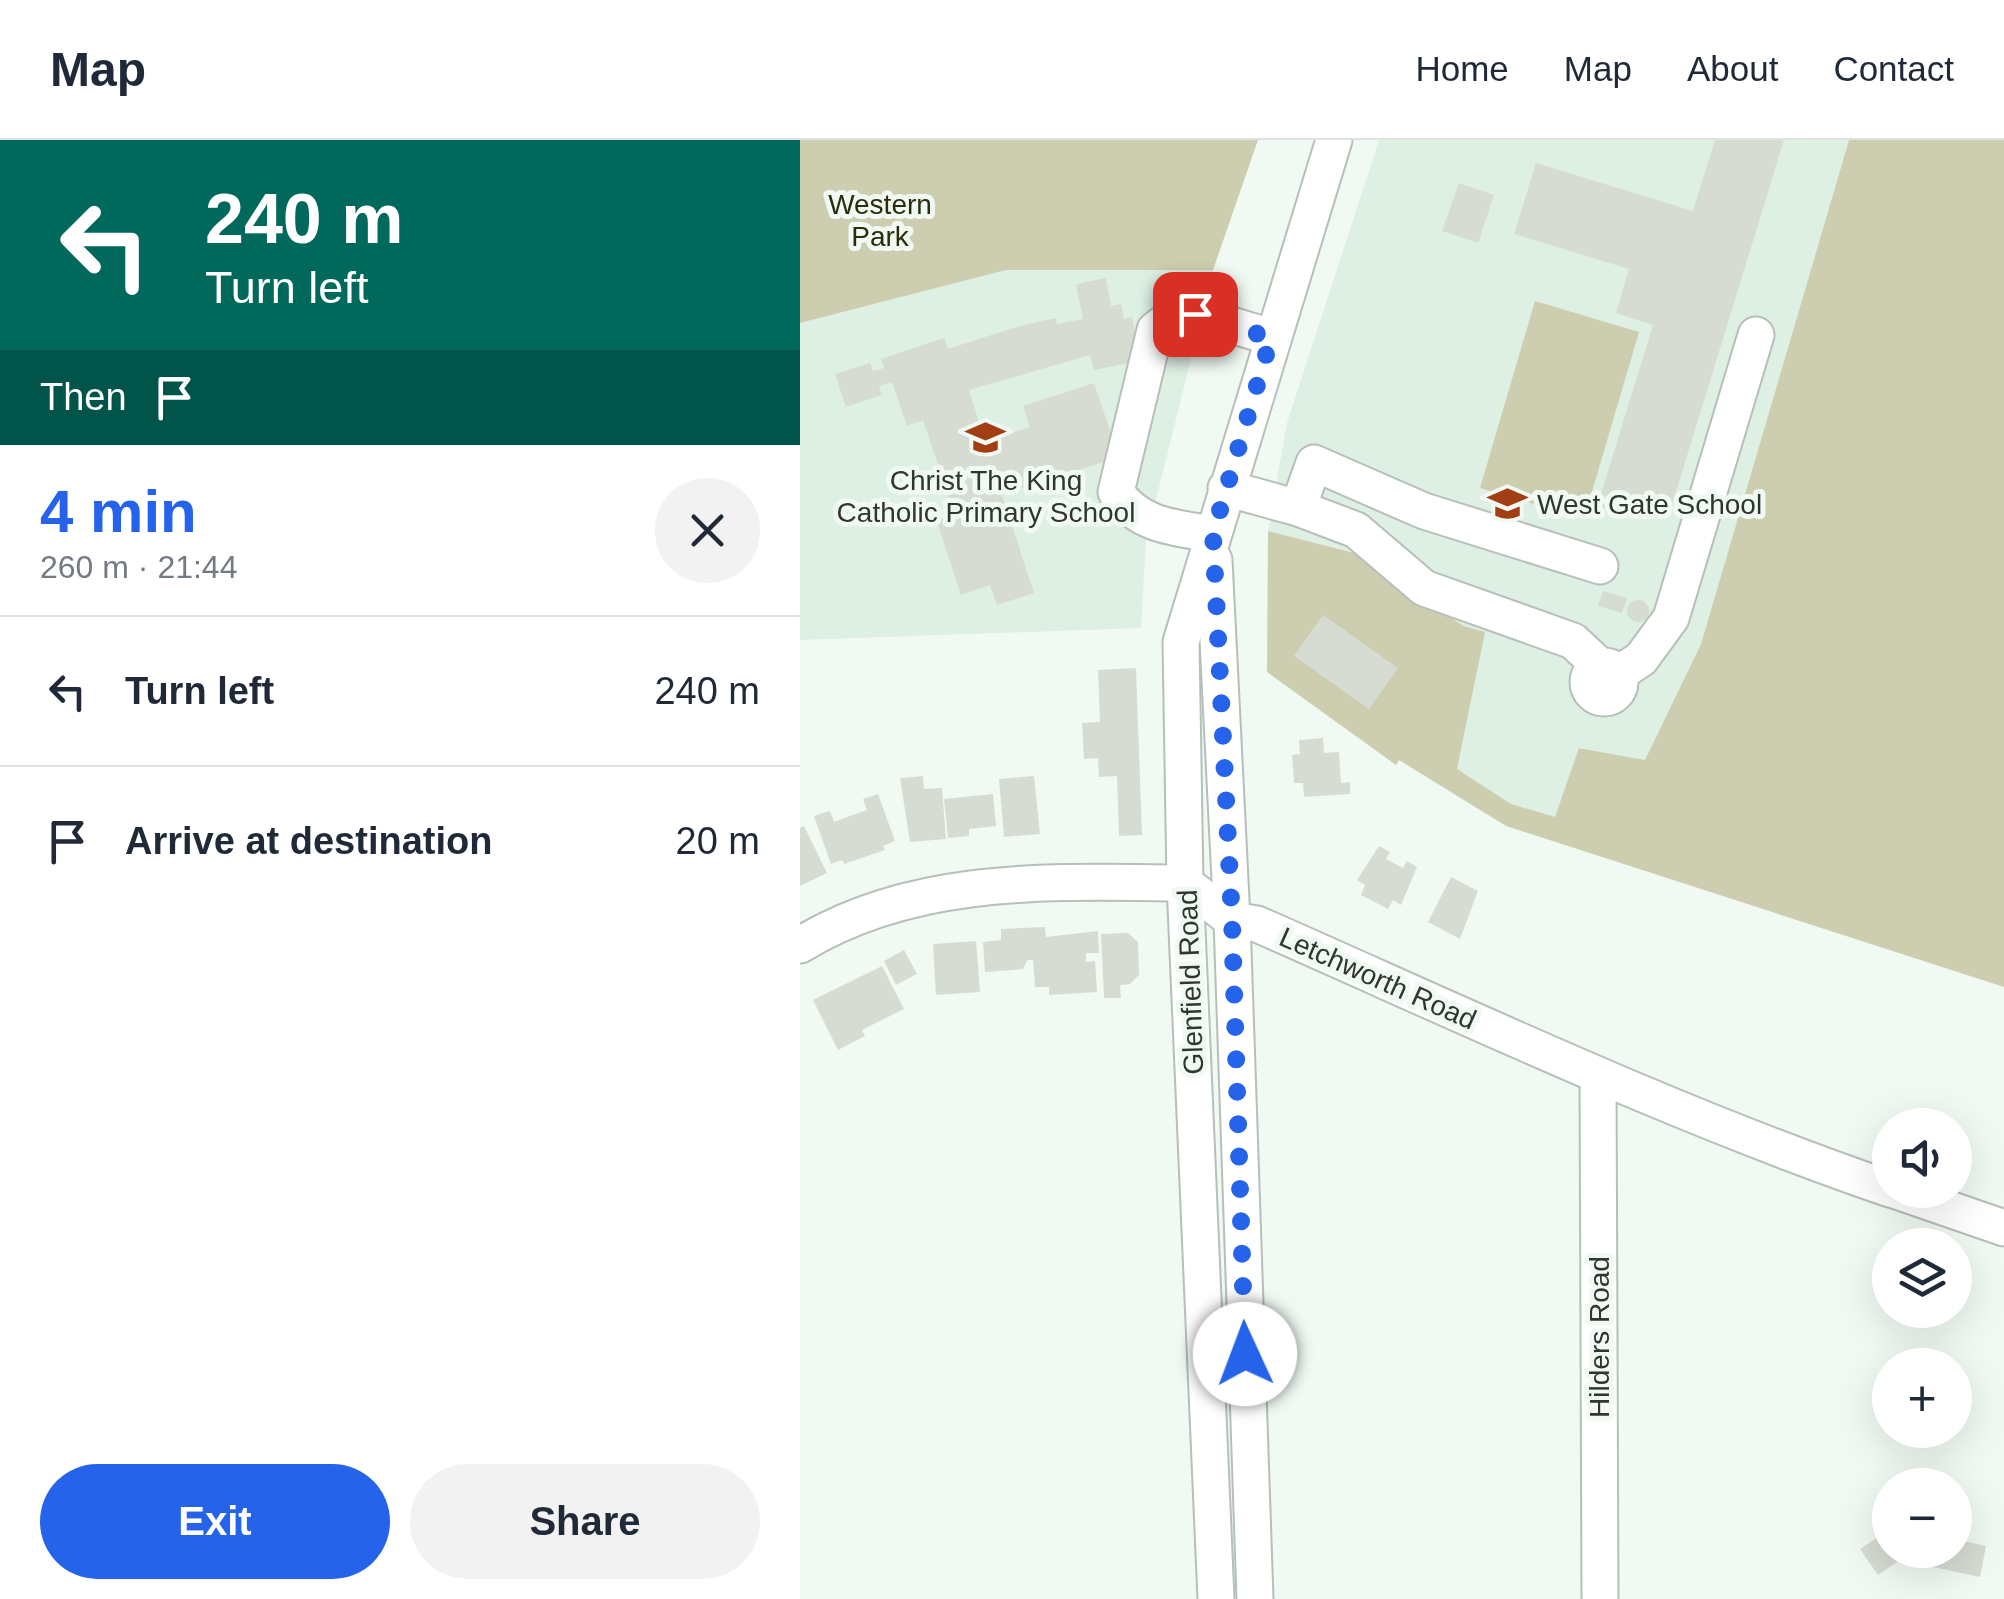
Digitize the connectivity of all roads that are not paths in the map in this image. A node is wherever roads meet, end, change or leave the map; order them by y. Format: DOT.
graph roads {
  1 [pos="1334,140"];
  2 [pos="1756,335"];
  3 [pos="1271,338"];
  4 [pos="1226,488"];
  5 [pos="1382,492"];
  6 [pos="1298,508"];
  7 [pos="1356,530"];
  8 [pos="1213,534"];
  9 [pos="1600,566"];
  10 [pos="1186,883"];
  11 [pos="1232,920"];
  12 [pos="800,945"];
  13 [pos="1598,1075"];
  14 [pos="1872,1182"];
  15 [pos="1947,1208"];
  16 [pos="2004,1228"];
  17 [pos="1247,1433"];
  18 [pos="1208,1435"];
  19 [pos="1216,1599"];
  20 [pos="1255,1599"];
  21 [pos="1600,1599"];
  1 -- 3 [label="street, Glenfield Road"];
  2 -- 7 [label="street"];
  3 -- 4 [label="street, Glenfield Road"];
  3 -- 8 [label="street"];
  4 -- 6 [label="street"];
  4 -- 8 [label="street, Glenfield Road"];
  5 -- 6 [label="street"];
  5 -- 7 [label="street"];
  5 -- 9 [label="street"];
  6 -- 7 [label="street"];
  8 -- 10 [label="street, Glenfield Road"];
  8 -- 11 [label="street, Glenfield Road"];
  10 -- 11 [label="street, Letchworth Road"];
  10 -- 12 [label="street"];
  10 -- 18 [label="street, Glenfield Road"];
  11 -- 13 [label="street, Letchworth Road"];
  11 -- 17 [label="street, Glenfield Road"];
  13 -- 14 [label="street, Letchworth Road"];
  13 -- 21 [label="street, Hilders Road"];
  15 -- 16 [label="street, Letchworth Road"];
  17 -- 18 [label="street"];
  17 -- 20 [label="street, Glenfield Road"];
  18 -- 19 [label="street, Glenfield Road"];
}
